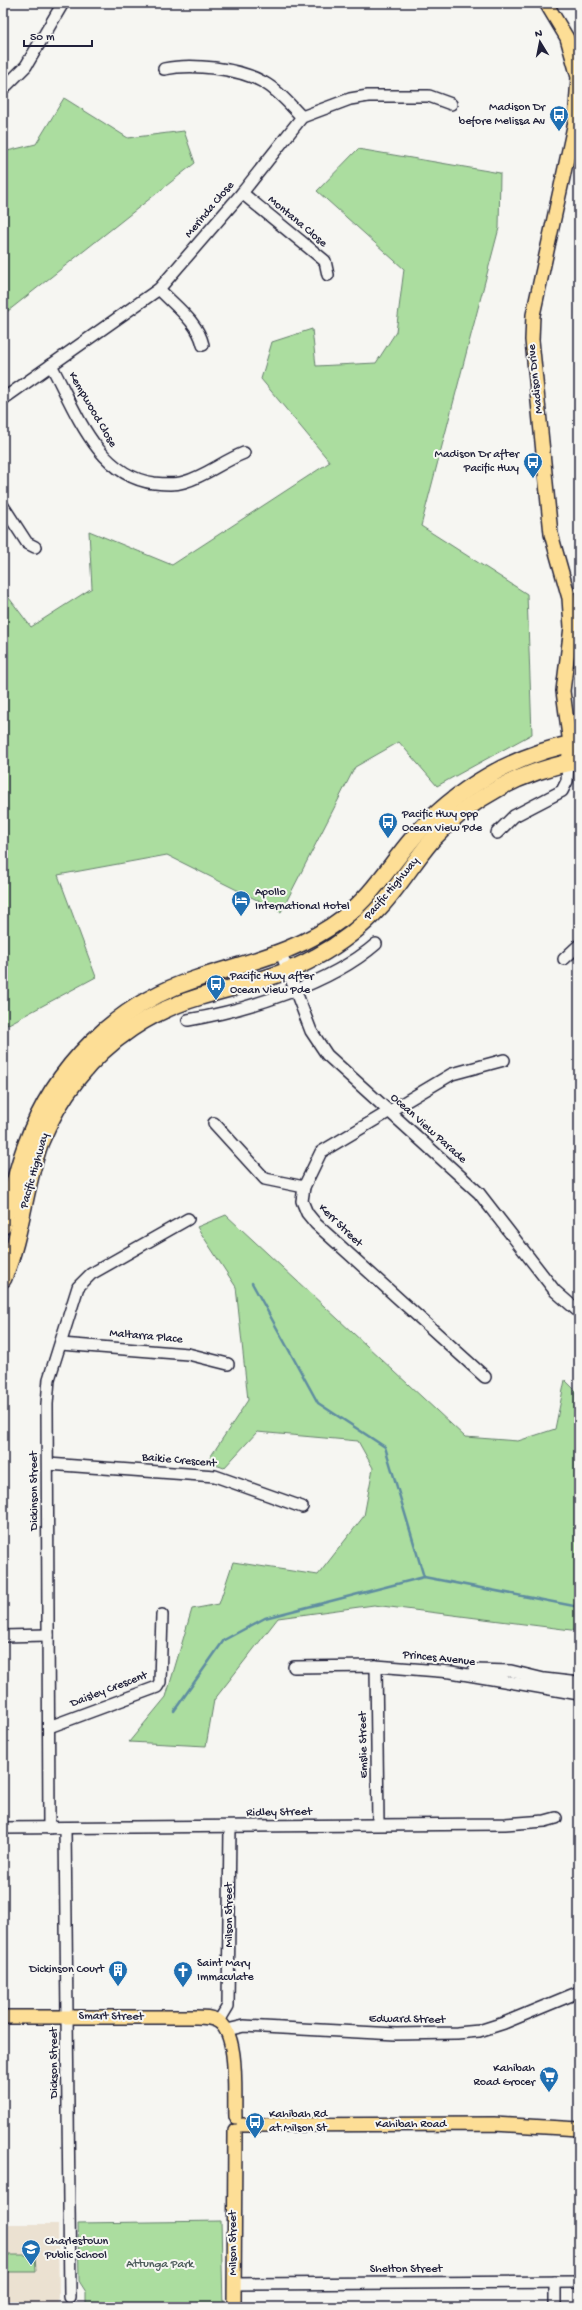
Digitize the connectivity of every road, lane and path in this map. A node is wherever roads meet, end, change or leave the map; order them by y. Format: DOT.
graph roads {
  1 [pos="63,3"];
  2 [pos="546,3"];
  3 [pos="164,70"];
  4 [pos="3,89"];
  5 [pos="451,104"];
  6 [pos="302,117"];
  7 [pos="242,193"];
  8 [pos="328,276"];
  9 [pos="160,289"];
  10 [pos="203,345"];
  11 [pos="51,365"];
  12 [pos="3,399"];
  13 [pos="244,453"];
  14 [pos="3,506"];
  15 [pos="35,547"];
  16 [pos="574,743"];
  17 [pos="574,762"];
  18 [pos="497,833"];
  19 [pos="376,944"];
  20 [pos="579,946"];
  21 [pos="281,953"];
  22 [pos="564,959"];
  23 [pos="288,971"];
  24 [pos="295,990"];
  25 [pos="188,1020"];
  26 [pos="504,1060"];
  27 [pos="389,1111"];
  28 [pos="214,1122"];
  29 [pos="304,1187"];
  30 [pos="188,1219"];
  31 [pos="3,1226"];
  32 [pos="3,1279"];
  33 [pos="579,1312"];
  34 [pos="61,1344"];
  35 [pos="228,1364"];
  36 [pos="485,1377"];
  37 [pos="48,1464"];
  38 [pos="302,1507"];
  39 [pos="162,1615"];
  40 [pos="48,1635"];
  41 [pos="3,1636"];
  42 [pos="376,1666"];
  43 [pos="294,1667"];
  44 [pos="451,1672"];
  45 [pos="579,1683"];
  46 [pos="579,1694"];
  47 [pos="49,1727"];
  48 [pos="556,1818"];
  49 [pos="378,1824"];
  50 [pos="230,1827"];
  51 [pos="3,1828"];
  52 [pos="49,1828"];
  53 [pos="65,1828"];
  54 [pos="579,1992"];
  55 [pos="68,2016"];
  56 [pos="3,2017"];
  57 [pos="223,2026"];
  58 [pos="238,2124"];
  59 [pos="579,2129"];
  60 [pos="555,2282"];
  61 [pos="579,2282"];
  62 [pos="234,2284"];
  63 [pos="70,2297"];
  64 [pos="234,2307"];
  65 [pos="555,2307"];
  1 -- 4 [label="street"];
  2 -- 16 [label="main road, Madison Drive"];
  3 -- 6 [label="street"];
  5 -- 6 [label="street"];
  6 -- 7 [label="street, Merinda Close"];
  7 -- 8 [label="street, Montana Close"];
  7 -- 9 [label="street, Merinda Close"];
  9 -- 10 [label="street"];
  9 -- 11 [label="street, Merinda Close"];
  11 -- 12 [label="street, Merinda Close"];
  11 -- 13 [label="street, Kempwood Close"];
  14 -- 15 [label="street"];
  16 -- 17 [label="main road, Madison Drive"];
  16 -- 21 [label="highway, Pacific Highway"];
  17 -- 18 [label="street"];
  17 -- 23 [label="highway, Pacific Highway"];
  19 -- 24 [label="street"];
  20 -- 22 [label="street"];
  21 -- 23 [label="street, Ocean View Parade"];
  21 -- 31 [label="highway, Pacific Highway"];
  23 -- 24 [label="street, Ocean View Parade"];
  23 -- 32 [label="highway, Pacific Highway"];
  24 -- 25 [label="street"];
  24 -- 27 [label="street, Ocean View Parade"];
  26 -- 27 [label="street, Kerr Street"];
  27 -- 29 [label="street, Kerr Street"];
  27 -- 33 [label="street, Ocean View Parade"];
  28 -- 29 [label="street"];
  29 -- 36 [label="street, Kerr Street"];
  30 -- 34 [label="street, Dickinson Street"];
  34 -- 35 [label="street, Maltarra Place"];
  34 -- 37 [label="street, Dickinson Street"];
  37 -- 38 [label="street, Baikie Crescent"];
  37 -- 40 [label="street, Dickinson Street"];
  39 -- 47 [label="street, Daisley Crescent"];
  40 -- 41 [label="street"];
  40 -- 47 [label="street, Dickinson Street"];
  42 -- 43 [label="street, Princes Avenue"];
  42 -- 44 [label="street, Princes Avenue"];
  42 -- 49 [label="street, Emslie Street"];
  44 -- 45 [label="street"];
  44 -- 46 [label="street, Princes Avenue"];
  47 -- 52 [label="street, Dickinson Street"];
  48 -- 49 [label="street, Ridley Street"];
  49 -- 50 [label="street, Ridley Street"];
  50 -- 53 [label="street, Ridley Street"];
  50 -- 57 [label="street, Milson Street"];
  51 -- 52 [label="street, Ridley Street"];
  52 -- 53 [label="street, Ridley Street"];
  53 -- 55 [label="street, Dickson Street"];
  54 -- 57 [label="street, Edward Street"];
  55 -- 56 [label="main road, Smart Street"];
  55 -- 57 [label="main road, Smart Street"];
  55 -- 63 [label="street, Dickson Street"];
  57 -- 58 [label="main road, Milson Street"];
  58 -- 59 [label="main road, Kahibah Road"];
  58 -- 62 [label="main road, Milson Street"];
  60 -- 61 [label="street, Shelton Street"];
  60 -- 62 [label="street, Shelton Street"];
  60 -- 65 [label="street"];
  62 -- 64 [label="main road, Milson Street"];
}
